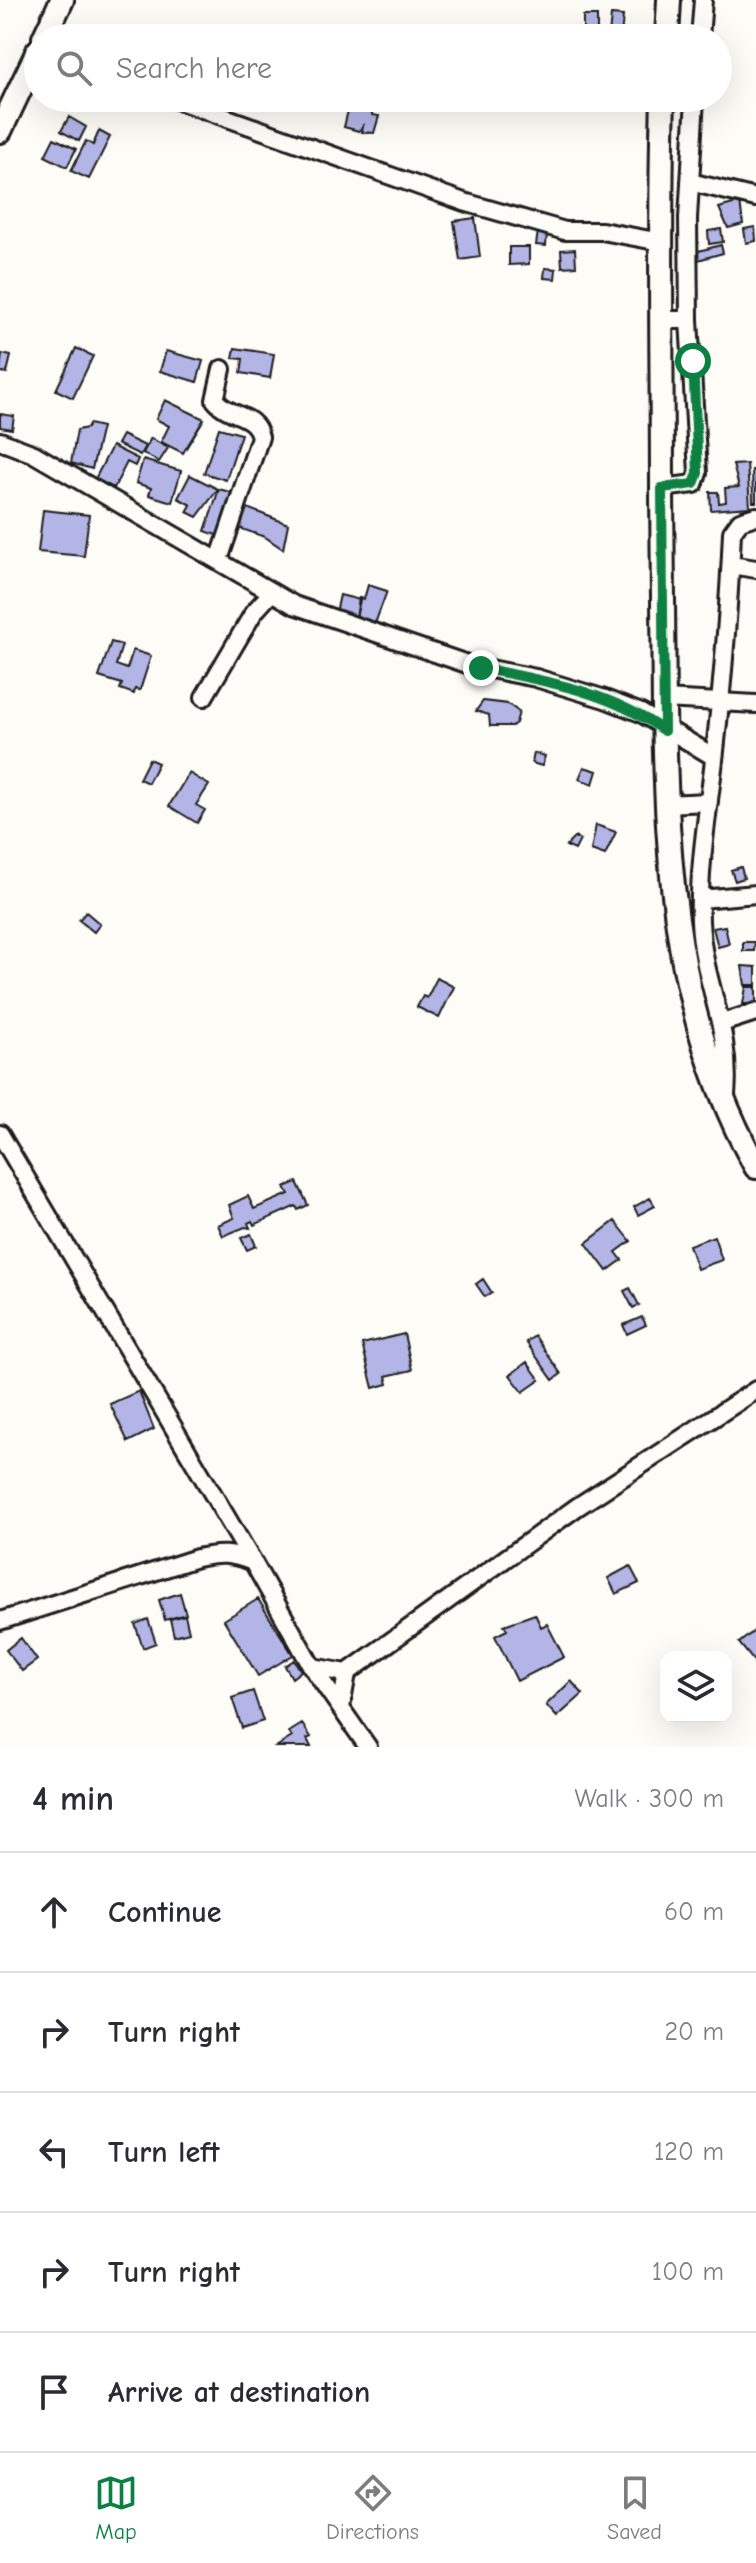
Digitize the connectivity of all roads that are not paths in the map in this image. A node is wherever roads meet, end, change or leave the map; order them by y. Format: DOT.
graph roads {
  1 [pos="62,0"];
  2 [pos="669,0"];
  3 [pos="703,0"];
  4 [pos="51,24"];
  5 [pos="668,24"];
  6 [pos="701,24"];
  7 [pos="24,81"];
  8 [pos="210,112"];
  9 [pos="663,112"];
  10 [pos="694,112"];
  11 [pos="0,131"];
  12 [pos="690,182"];
  13 [pos="756,198"];
  14 [pos="661,242"];
  15 [pos="661,320"];
  16 [pos="689,320"];
  17 [pos="222,369"];
  18 [pos="0,441"];
  19 [pos="662,488"];
  20 [pos="756,516"];
  21 [pos="219,560"];
  22 [pos="731,565"];
  23 [pos="756,569"];
  24 [pos="272,592"];
  25 [pos="204,697"];
  26 [pos="664,699"];
  27 [pos="721,700"];
  28 [pos="756,704"];
  29 [pos="664,731"];
  30 [pos="714,757"];
  31 [pos="709,802"];
  32 [pos="665,804"];
  33 [pos="756,894"];
  34 [pos="701,899"];
  35 [pos="756,1012"];
  36 [pos="722,1023"];
  37 [pos="725,1102"];
  38 [pos="0,1134"];
  39 [pos="756,1167"];
  40 [pos="756,1390"];
  41 [pos="253,1562"];
  42 [pos="0,1621"];
  43 [pos="312,1667"];
  44 [pos="347,1673"];
  45 [pos="341,1708"];
  46 [pos="368,1747"];
  1 -- 4 [label="main road"];
  2 -- 5 [label="main road"];
  3 -- 6 [label="street"];
  7 -- 11 [label="main road"];
  8 -- 14 [label="street"];
  9 -- 14 [label="main road"];
  10 -- 12 [label="street"];
  12 -- 13 [label="street"];
  12 -- 16 [label="street"];
  14 -- 15 [label="main road"];
  15 -- 16 [label="street"];
  15 -- 19 [label="main road"];
  16 -- 19 [label="street"];
  17 -- 21 [label="street"];
  18 -- 21 [label="street"];
  19 -- 26 [label="main road"];
  20 -- 22 [label="street"];
  21 -- 24 [label="street"];
  22 -- 23 [label="street"];
  22 -- 27 [label="street"];
  24 -- 25 [label="street"];
  24 -- 29 [label="street"];
  26 -- 27 [label="street"];
  26 -- 29 [label="main road"];
  27 -- 28 [label="street"];
  27 -- 30 [label="street"];
  29 -- 30 [label="street"];
  29 -- 32 [label="main road"];
  30 -- 31 [label="street"];
  31 -- 32 [label="street"];
  31 -- 34 [label="street"];
  32 -- 37 [label="main road"];
  33 -- 34 [label="street"];
  34 -- 36 [label="street"];
  35 -- 36 [label="street"];
  36 -- 37 [label="street"];
  37 -- 39 [label="main road"];
  38 -- 41 [label="street"];
  40 -- 44 [label="street"];
  41 -- 42 [label="street"];
  41 -- 43 [label="street"];
  43 -- 44 [label="street"];
  43 -- 45 [label="street"];
  44 -- 45 [label="street"];
  45 -- 46 [label="street"];
}
